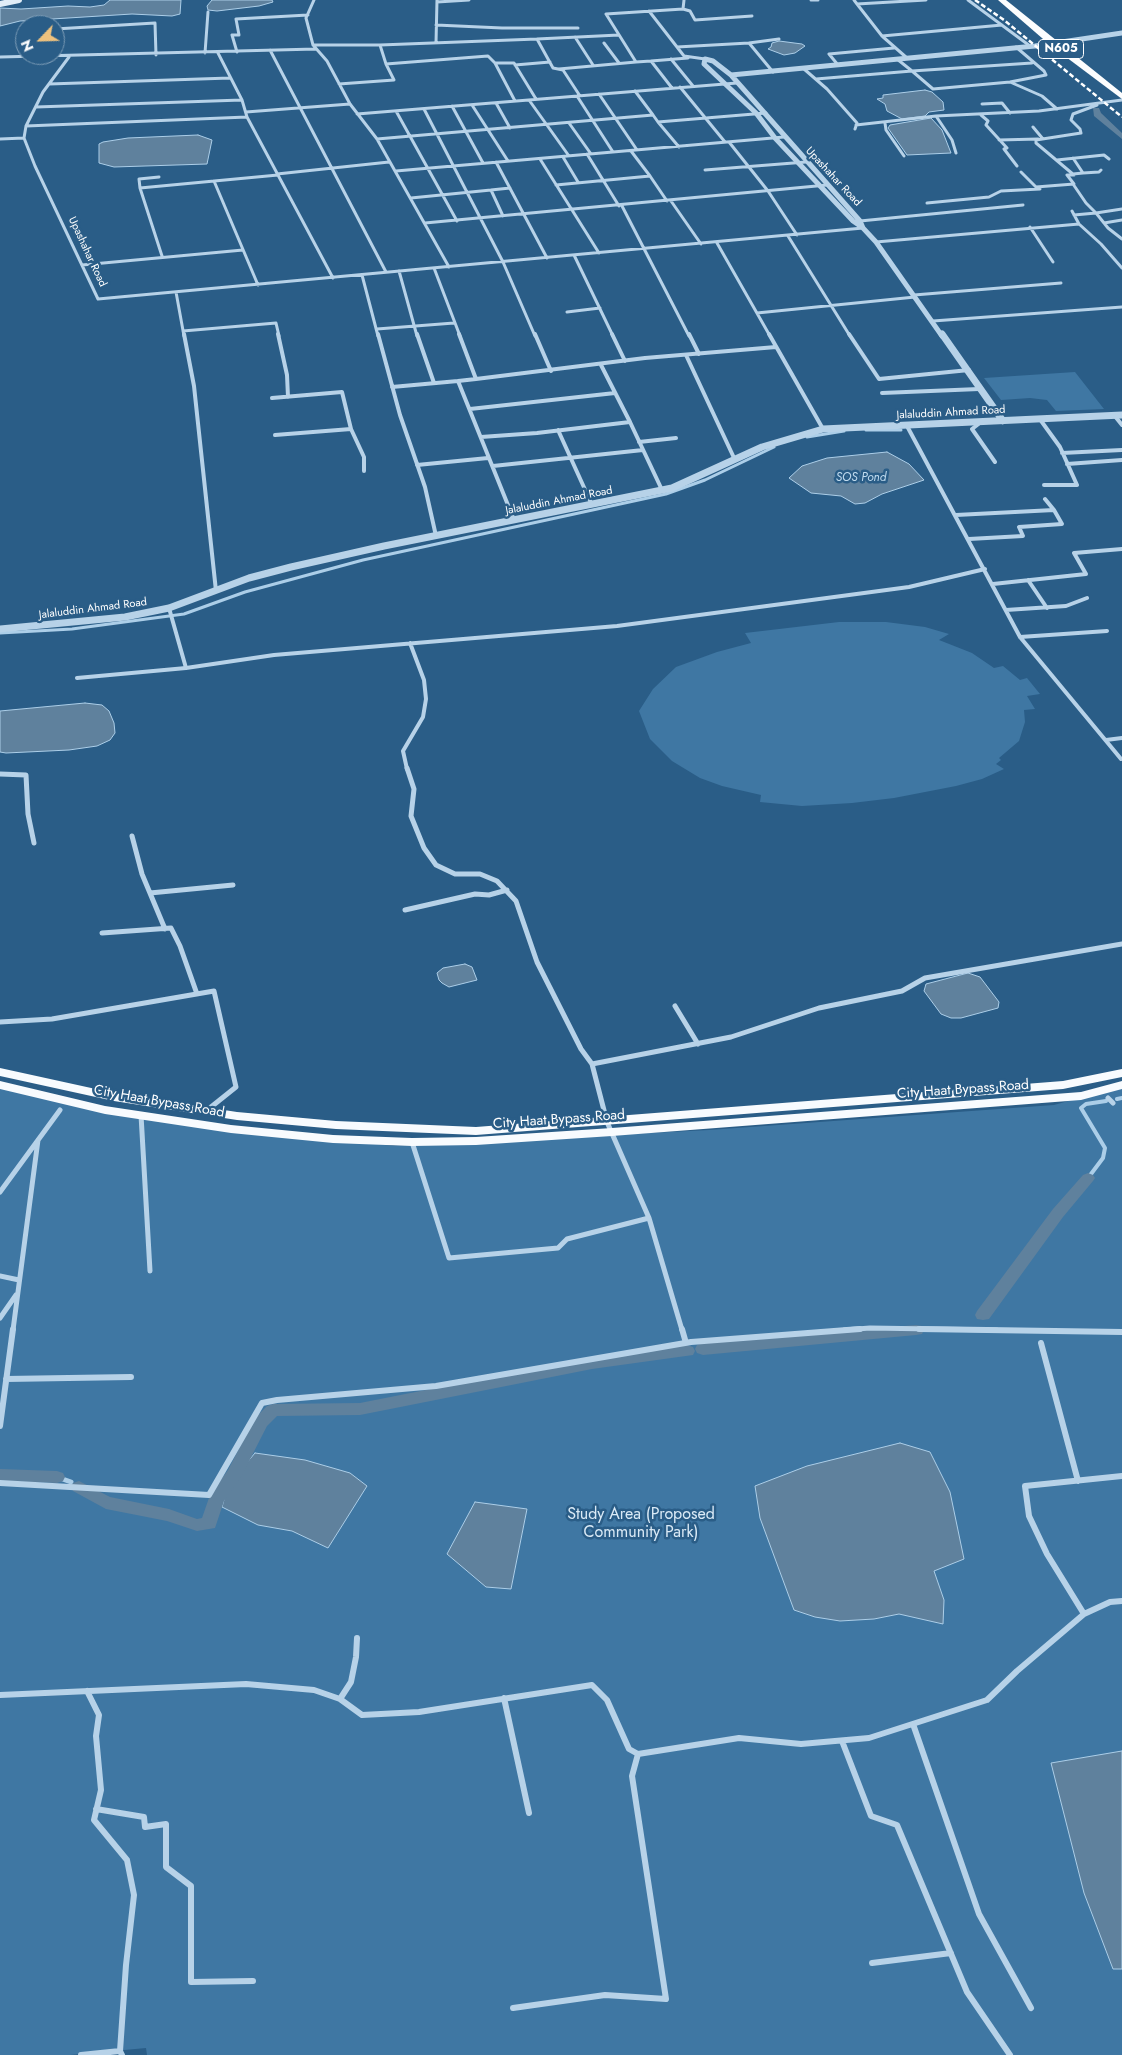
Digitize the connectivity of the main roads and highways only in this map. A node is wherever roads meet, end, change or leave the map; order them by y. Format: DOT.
graph roads {
  1 [pos="19,0"];
  2 [pos="1002,0"];
  3 [pos="1013,0"];
  4 [pos="0,4"];
  5 [pos="1122,89"];
  6 [pos="1122,98"];
  7 [pos="0,1072"];
  8 [pos="1122,1073"];
  9 [pos="0,1085"];
  10 [pos="1122,1085"];
  11 [pos="609,1127"];
  1 -- 4 [label="main road"];
  2 -- 6 [label="highway, N605"];
  3 -- 5 [label="highway, N605"];
  7 -- 11 [label="main road, City Haat Bypass Road"];
  8 -- 11 [label="main road, City Haat Bypass Road"];
  9 -- 11 [label="main road, City Haat Bypass Road"];
  10 -- 11 [label="main road, City Haat Bypass Road"];
}
